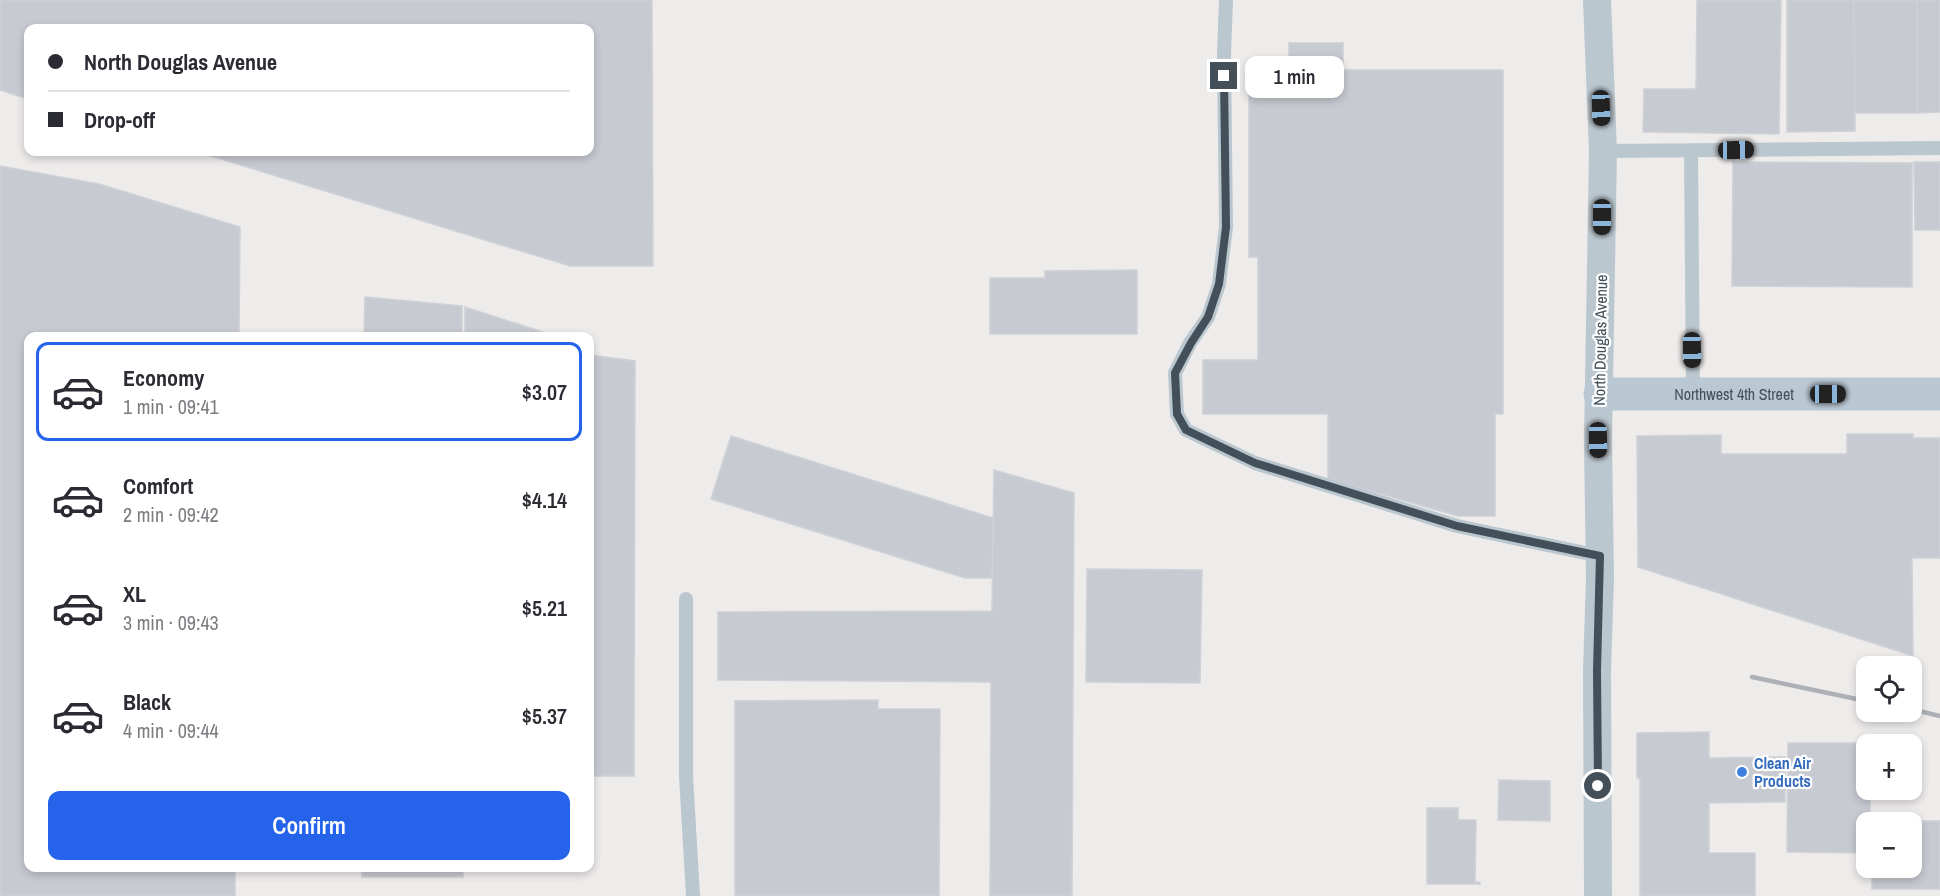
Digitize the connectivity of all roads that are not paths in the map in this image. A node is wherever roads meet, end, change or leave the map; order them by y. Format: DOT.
graph roads {
  1 [pos="1226,0"];
  2 [pos="1597,0"];
  3 [pos="1940,148"];
  4 [pos="1691,150"];
  5 [pos="1603,151"];
  6 [pos="1600,394"];
  7 [pos="1940,394"];
  8 [pos="1693,395"];
  9 [pos="1600,556"];
  10 [pos="686,599"];
  11 [pos="693,896"];
  12 [pos="1598,896"];
  1 -- 9 [label="lane"];
  2 -- 5 [label="street, North Douglas Avenue"];
  3 -- 4 [label="lane"];
  4 -- 5 [label="lane"];
  4 -- 8 [label="lane"];
  5 -- 6 [label="street, North Douglas Avenue"];
  6 -- 8 [label="street, Northwest 4th Street"];
  6 -- 9 [label="street, North Douglas Avenue"];
  7 -- 8 [label="street, Northwest 4th Street"];
  9 -- 12 [label="street, North Douglas Avenue"];
  10 -- 11 [label="lane"];
}
